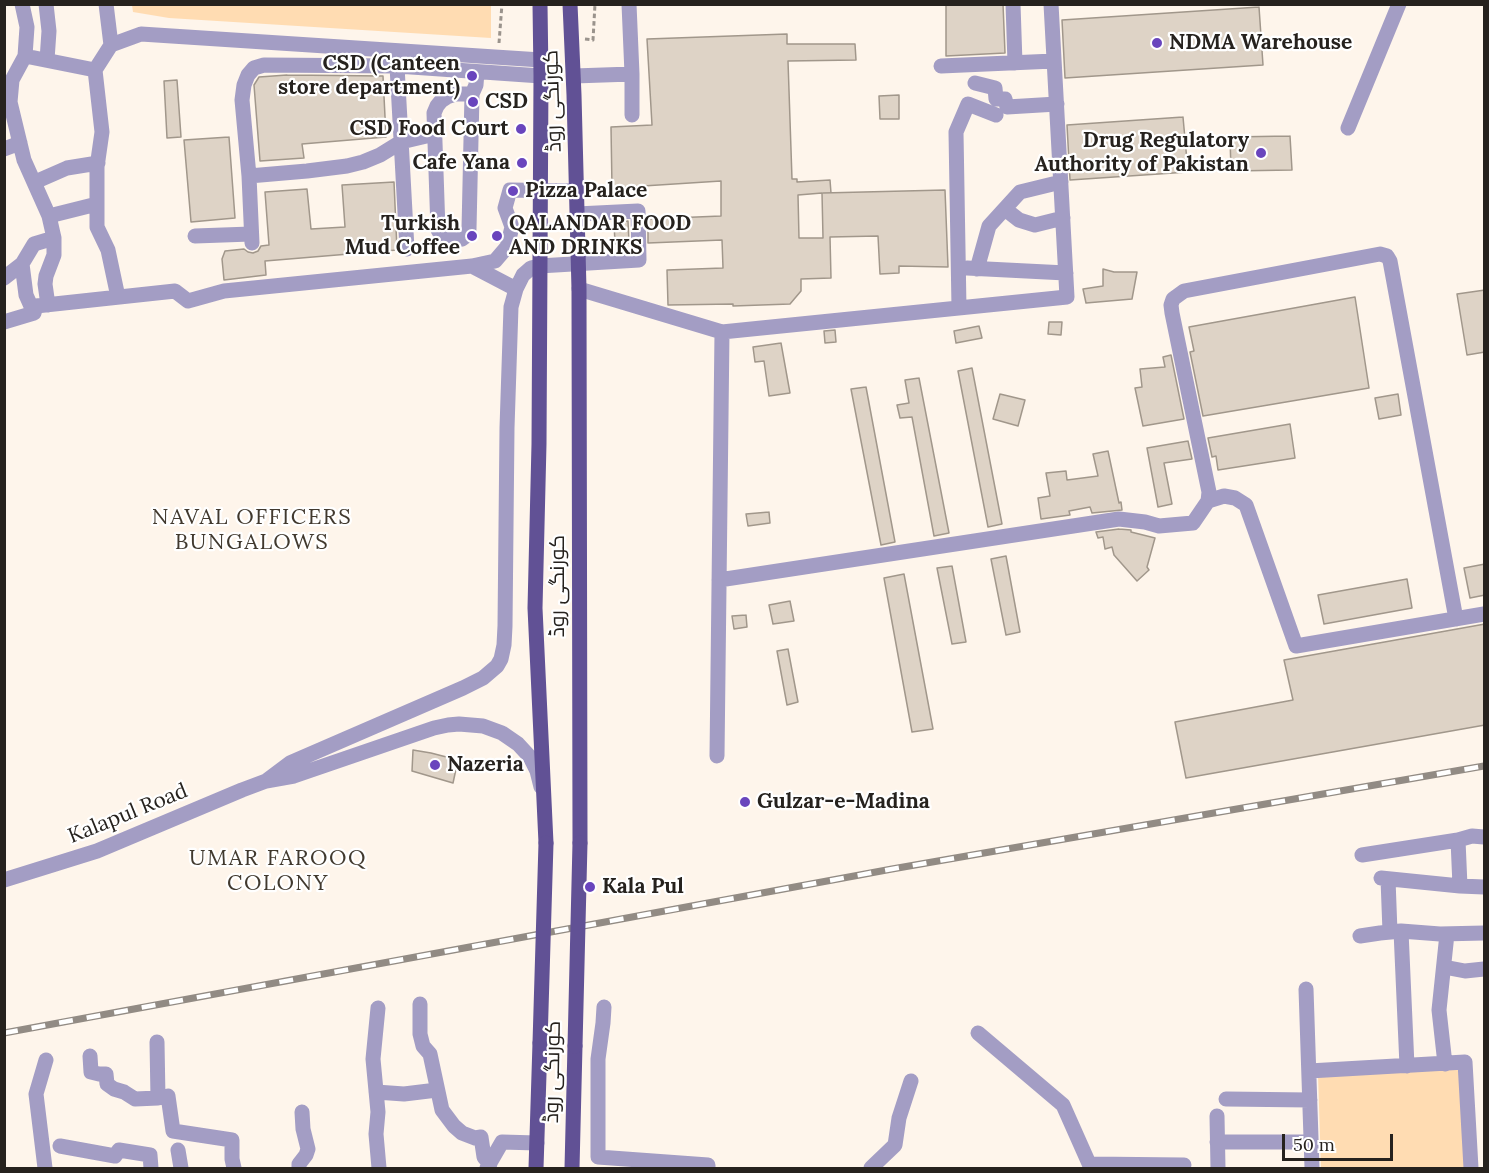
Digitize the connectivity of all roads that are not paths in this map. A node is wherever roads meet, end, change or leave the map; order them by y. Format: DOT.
graph roads {
  1 [pos="22,4"];
  2 [pos="46,4"];
  3 [pos="106,4"];
  4 [pos="540,4"];
  5 [pos="570,4"];
  6 [pos="629,4"];
  7 [pos="1013,4"];
  8 [pos="1051,4"];
  9 [pos="1399,4"];
  10 [pos="111,45"];
  11 [pos="25,56"];
  12 [pos="47,60"];
  13 [pos="541,60"];
  14 [pos="1054,61"];
  15 [pos="1015,63"];
  16 [pos="397,66"];
  17 [pos="941,66"];
  18 [pos="95,70"];
  19 [pos="477,72"];
  20 [pos="632,75"];
  21 [pos="542,76"];
  22 [pos="573,76"];
  23 [pos="8,81"];
  24 [pos="975,83"];
  25 [pos="472,94"];
  26 [pos="1057,104"];
  27 [pos="632,115"];
  28 [pos="996,115"];
  29 [pos="1348,128"];
  30 [pos="435,134"];
  31 [pos="401,142"];
  32 [pos="20,143"];
  33 [pos="4,149"];
  34 [pos="98,163"];
  35 [pos="249,176"];
  36 [pos="35,182"];
  37 [pos="1061,182"];
  38 [pos="540,191"];
  39 [pos="577,191"];
  40 [pos="97,204"];
  41 [pos="1005,209"];
  42 [pos="577,214"];
  43 [pos="49,216"];
  44 [pos="1063,218"];
  45 [pos="195,236"];
  46 [pos="54,238"];
  47 [pos="407,249"];
  48 [pos="22,264"];
  49 [pos="578,264"];
  50 [pos="472,266"];
  51 [pos="539,266"];
  52 [pos="958,268"];
  53 [pos="977,268"];
  54 [pos="1066,273"];
  55 [pos="4,278"];
  56 [pos="516,289"];
  57 [pos="579,289"];
  58 [pos="118,297"];
  59 [pos="48,305"];
  60 [pos="958,308"];
  61 [pos="34,314"];
  62 [pos="4,322"];
  63 [pos="722,332"];
  64 [pos="1208,501"];
  65 [pos="719,580"];
  66 [pos="1485,614"];
  67 [pos="1456,619"];
  68 [pos="717,756"];
  69 [pos="266,781"];
  70 [pos="545,802"];
  71 [pos="1485,837"];
  72 [pos="1458,840"];
  73 [pos="1362,855"];
  74 [pos="4,880"];
  75 [pos="1460,886"];
  76 [pos="1485,887"];
  77 [pos="1396,932"];
  78 [pos="1485,933"];
  79 [pos="1447,934"];
  80 [pos="1360,936"];
  81 [pos="1444,967"];
  82 [pos="1485,969"];
  83 [pos="1306,989"];
  84 [pos="420,1004"];
  85 [pos="604,1007"];
  86 [pos="378,1008"];
  87 [pos="978,1033"];
  88 [pos="157,1042"];
  89 [pos="90,1056"];
  90 [pos="46,1060"];
  91 [pos="1445,1064"];
  92 [pos="1407,1066"];
  93 [pos="1309,1071"];
  94 [pos="911,1082"];
  95 [pos="437,1090"];
  96 [pos="376,1092"];
  97 [pos="158,1098"];
  98 [pos="1226,1099"];
  99 [pos="1310,1100"];
  100 [pos="302,1112"];
  101 [pos="1217,1116"];
  102 [pos="1217,1142"];
  103 [pos="1311,1142"];
  104 [pos="537,1143"];
  105 [pos="60,1146"];
  106 [pos="178,1150"];
  107 [pos="597,1163"];
  108 [pos="1184,1165"];
  109 [pos="489,1166"];
  110 [pos="1090,1166"];
  111 [pos="45,1168"];
  112 [pos="151,1168"];
  113 [pos="181,1168"];
  114 [pos="234,1168"];
  115 [pos="299,1168"];
  116 [pos="379,1168"];
  117 [pos="536,1168"];
  118 [pos="572,1168"];
  119 [pos="708,1168"];
  120 [pos="871,1168"];
  121 [pos="1218,1168"];
  122 [pos="1312,1168"];
  123 [pos="1471,1168"];
  1 -- 11 [label="street"];
  2 -- 12 [label="street"];
  3 -- 10 [label="street"];
  4 -- 13 [label="main road, کورنگی روڈ"];
  5 -- 22 [label="main road, کورنگی روڈ"];
  6 -- 20 [label="street"];
  7 -- 15 [label="street"];
  8 -- 14 [label="street"];
  9 -- 29 [label="street"];
  10 -- 13 [label="street"];
  10 -- 18 [label="street"];
  11 -- 12 [label="street"];
  11 -- 23 [label="street"];
  12 -- 18 [label="street"];
  13 -- 21 [label="main road, کورنگی روڈ"];
  14 -- 15 [label="street"];
  14 -- 26 [label="street"];
  15 -- 17 [label="street"];
  16 -- 19 [label="street"];
  16 -- 31 [label="street"];
  16 -- 35 [label="street"];
  18 -- 34 [label="street"];
  19 -- 21 [label="street"];
  19 -- 25 [label="street"];
  20 -- 22 [label="street"];
  20 -- 27 [label="street"];
  21 -- 38 [label="main road, کورنگی روڈ"];
  22 -- 39 [label="main road, کورنگی روڈ"];
  23 -- 32 [label="street"];
  24 -- 26 [label="street"];
  25 -- 30 [label="street"];
  25 -- 30 [label="street"];
  26 -- 37 [label="street"];
  28 -- 52 [label="street"];
  30 -- 31 [label="street"];
  31 -- 35 [label="street"];
  31 -- 47 [label="street"];
  32 -- 33 [label="street"];
  32 -- 36 [label="street"];
  34 -- 36 [label="street"];
  34 -- 40 [label="street"];
  35 -- 45 [label="street"];
  36 -- 43 [label="street"];
  37 -- 41 [label="street"];
  37 -- 44 [label="street"];
  38 -- 39 [label="street"];
  38 -- 50 [label="street"];
  38 -- 51 [label="main road, کورنگی روڈ"];
  39 -- 42 [label="main road, کورنگی روڈ"];
  40 -- 43 [label="street"];
  40 -- 58 [label="street"];
  41 -- 44 [label="street"];
  41 -- 53 [label="street"];
  42 -- 49 [label="main road, کورنگی روڈ"];
  42 -- 49 [label="street"];
  43 -- 46 [label="street"];
  44 -- 54 [label="street"];
  46 -- 48 [label="street"];
  46 -- 59 [label="street"];
  48 -- 55 [label="street"];
  48 -- 61 [label="street"];
  49 -- 51 [label="street"];
  49 -- 57 [label="main road, کورنگی روڈ"];
  50 -- 56 [label="street"];
  50 -- 58 [label="street"];
  51 -- 56 [label="street"];
  51 -- 70 [label="main road, کورنگی روڈ"];
  52 -- 53 [label="street"];
  52 -- 60 [label="street"];
  53 -- 54 [label="street"];
  54 -- 60 [label="street"];
  56 -- 69 [label="street"];
  57 -- 63 [label="street"];
  57 -- 118 [label="main road, کورنگی روڈ, bridge"];
  58 -- 59 [label="street"];
  59 -- 61 [label="street"];
  60 -- 63 [label="street"];
  61 -- 62 [label="street"];
  63 -- 65 [label="street"];
  64 -- 65 [label="street"];
  64 -- 67 [label="street"];
  64 -- 67 [label="street"];
  65 -- 68 [label="street"];
  66 -- 67 [label="street"];
  69 -- 70 [label="street"];
  69 -- 74 [label="street, Kalapul Road"];
  70 -- 104 [label="main road, کورنگی روڈ, bridge"];
  71 -- 72 [label="street"];
  72 -- 73 [label="street"];
  72 -- 75 [label="street"];
  75 -- 76 [label="street"];
  75 -- 77 [label="street"];
  77 -- 79 [label="street"];
  77 -- 80 [label="street"];
  77 -- 92 [label="street"];
  78 -- 79 [label="street"];
  79 -- 81 [label="street"];
  81 -- 82 [label="street"];
  81 -- 91 [label="street"];
  83 -- 93 [label="street"];
  84 -- 95 [label="street"];
  85 -- 107 [label="street"];
  86 -- 96 [label="street"];
  87 -- 110 [label="street"];
  88 -- 97 [label="street"];
  89 -- 97 [label="street"];
  90 -- 111 [label="street"];
  91 -- 92 [label="street"];
  91 -- 123 [label="street"];
  92 -- 93 [label="street"];
  93 -- 99 [label="street"];
  94 -- 120 [label="street"];
  95 -- 96 [label="street"];
  95 -- 109 [label="street"];
  96 -- 116 [label="street"];
  97 -- 114 [label="street"];
  98 -- 99 [label="street"];
  99 -- 103 [label="street"];
  100 -- 115 [label="street"];
  101 -- 102 [label="street"];
  102 -- 103 [label="street"];
  102 -- 121 [label="street"];
  103 -- 122 [label="street"];
  104 -- 109 [label="street"];
  104 -- 117 [label="main road, کورنگی روڈ"];
  105 -- 112 [label="street"];
  106 -- 113 [label="street"];
  107 -- 119 [label="street"];
  108 -- 110 [label="street"];
}
